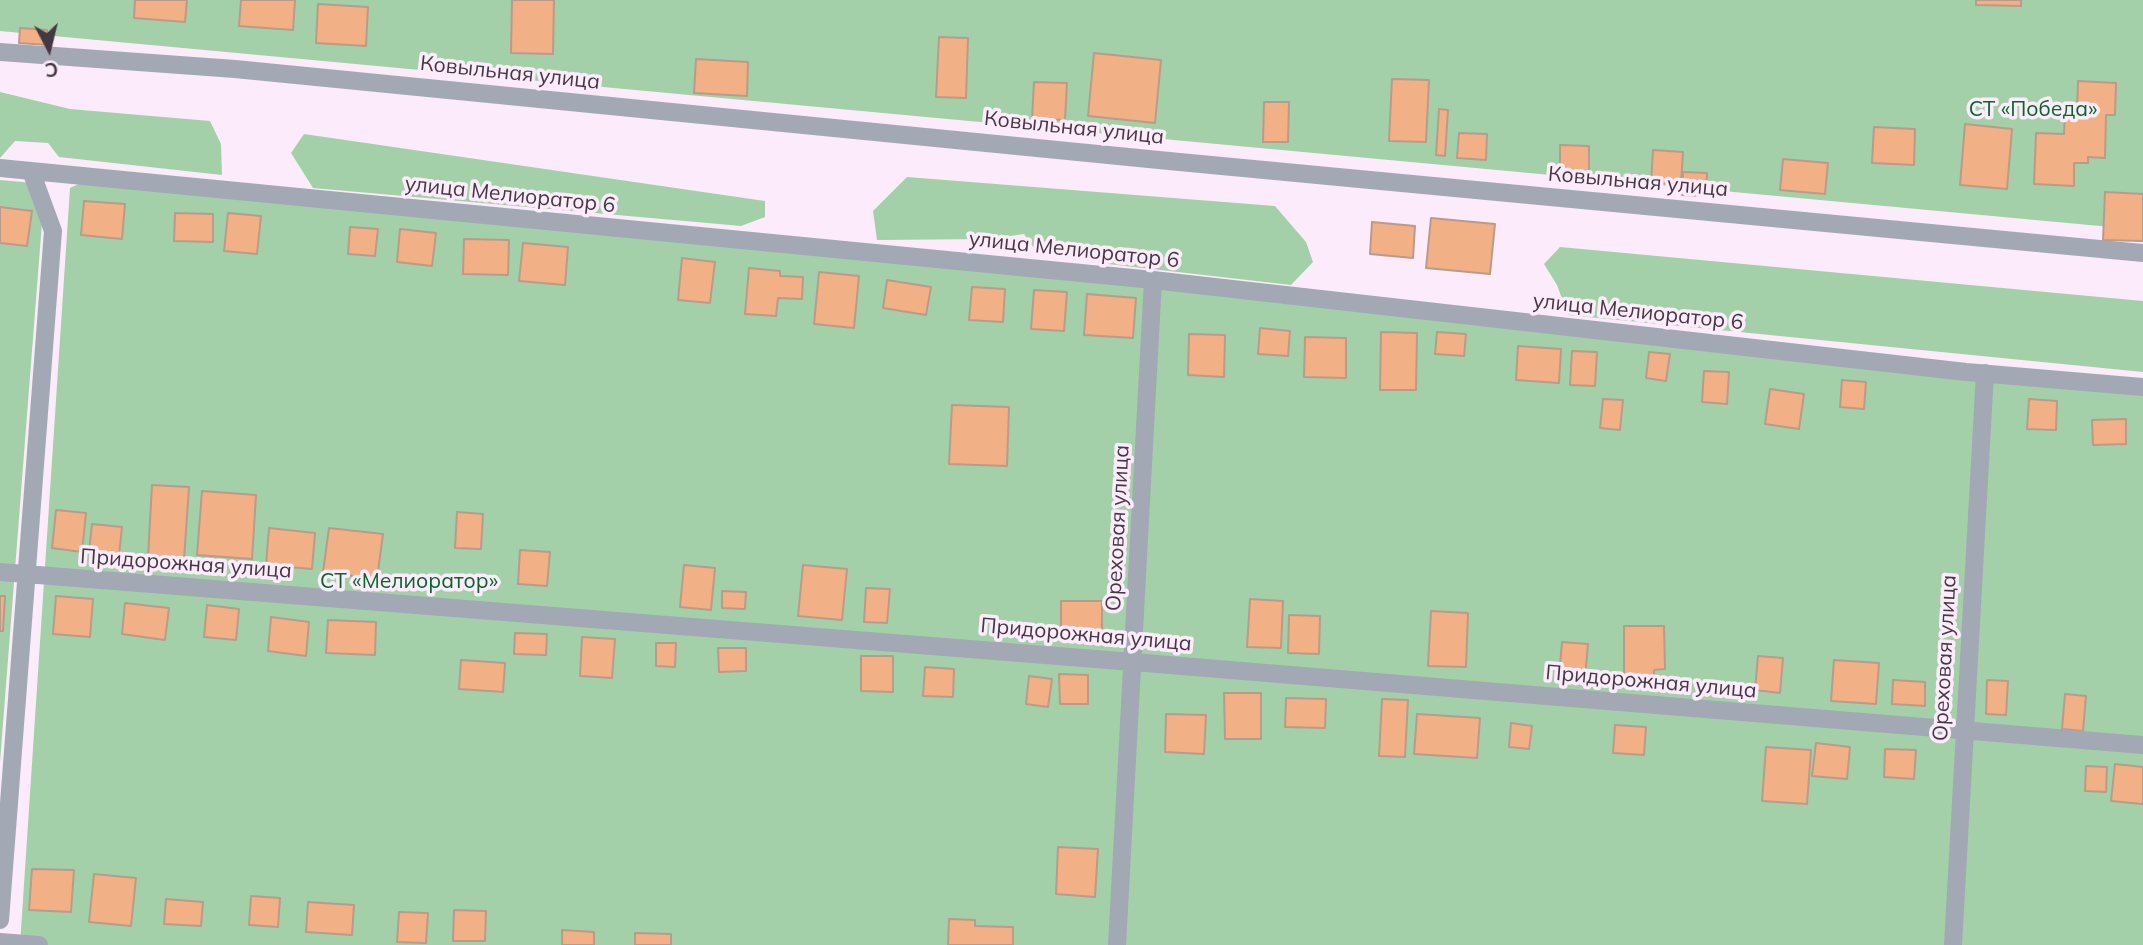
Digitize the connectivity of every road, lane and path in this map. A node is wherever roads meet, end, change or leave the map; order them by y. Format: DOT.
graph roads {
  1 [pos="0,52"];
  2 [pos="0,168"];
  3 [pos="31,172"];
  4 [pos="2143,253"];
  5 [pos="1153,280"];
  6 [pos="1985,373"];
  7 [pos="2143,387"];
  8 [pos="0,572"];
  9 [pos="25,575"];
  10 [pos="1133,662"];
  11 [pos="1963,730"];
  12 [pos="2143,746"];
  13 [pos="0,920"];
  14 [pos="0,942"];
  15 [pos="39,945"];
  16 [pos="1118,945"];
  17 [pos="1953,945"];
  1 -- 4 [label="street, Ковыльная улица"];
  2 -- 3 [label="street, улица Мелиоратор 6"];
  3 -- 5 [label="street, улица Мелиоратор 6"];
  3 -- 9 [label="street"];
  5 -- 6 [label="street, улица Мелиоратор 6"];
  5 -- 10 [label="street, Ореховая улица"];
  6 -- 7 [label="street, улица Мелиоратор 6"];
  6 -- 11 [label="street, Ореховая улица"];
  8 -- 9 [label="street, Придорожная улица"];
  9 -- 10 [label="street, Придорожная улица"];
  9 -- 13 [label="street"];
  10 -- 11 [label="street, Придорожная улица"];
  10 -- 16 [label="street, Ореховая улица"];
  11 -- 12 [label="street, Придорожная улица"];
  11 -- 17 [label="street, Ореховая улица"];
  14 -- 15 [label="street"];
}
